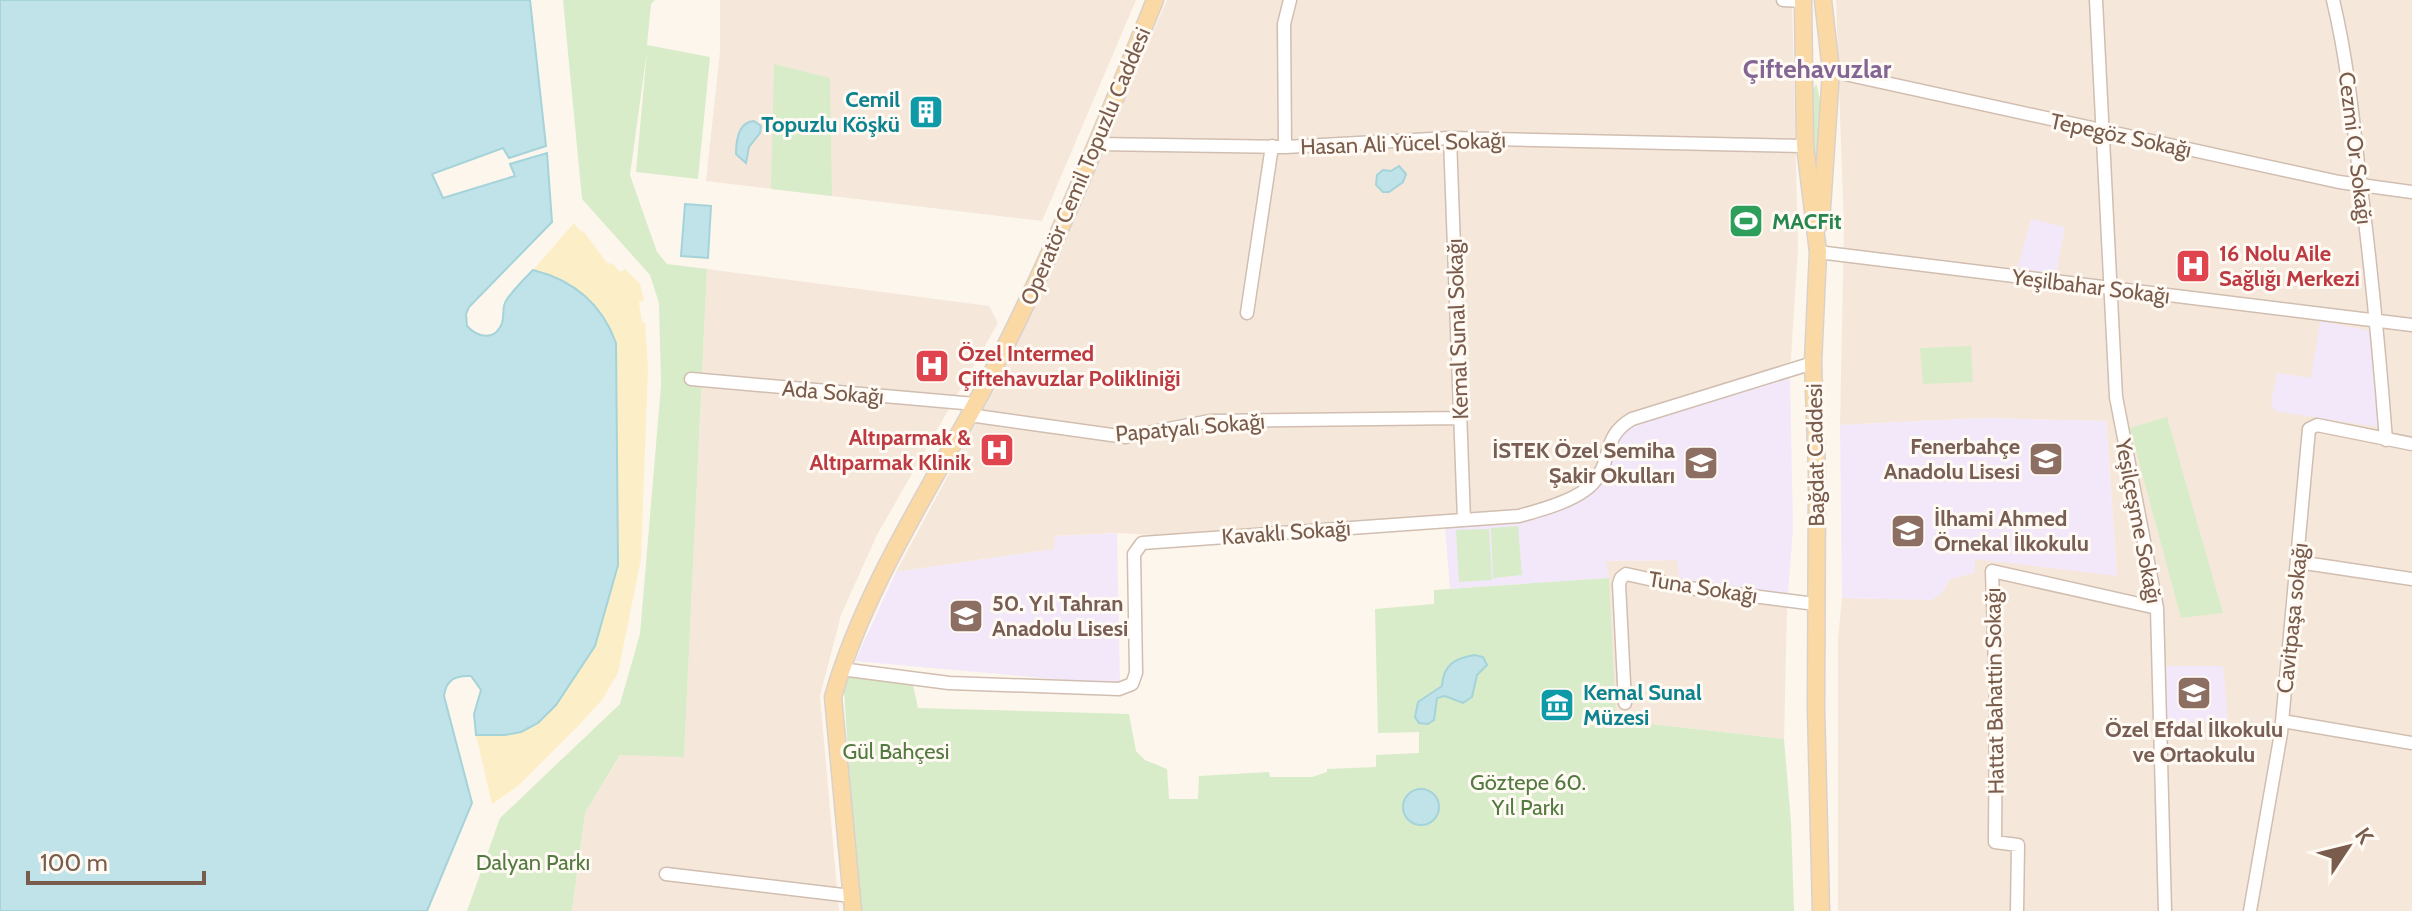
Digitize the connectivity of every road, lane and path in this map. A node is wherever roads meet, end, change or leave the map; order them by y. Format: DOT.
graph roads {
  1 [pos="1155,0"];
  2 [pos="1290,0"];
  3 [pos="1783,0"];
  4 [pos="1823,0"];
  5 [pos="2096,0"];
  6 [pos="2333,0"];
  7 [pos="1803,1"];
  8 [pos="1831,71"];
  9 [pos="2102,131"];
  10 [pos="1450,138"];
  11 [pos="1097,144"];
  12 [pos="1278,146"];
  13 [pos="1805,146"];
  14 [pos="2361,186"];
  15 [pos="2412,192"];
  16 [pos="1818,252"];
  17 [pos="2112,289"];
  18 [pos="1247,313"];
  19 [pos="2377,321"];
  20 [pos="2412,325"];
  21 [pos="1813,363"];
  22 [pos="691,379"];
  23 [pos="972,410"];
  24 [pos="1460,418"];
  25 [pos="2386,440"];
  26 [pos="2412,444"];
  27 [pos="1464,520"];
  28 [pos="2298,562"];
  29 [pos="2412,579"];
  30 [pos="1815,604"];
  31 [pos="2157,608"];
  32 [pos="841,669"];
  33 [pos="1625,703"];
  34 [pos="2282,721"];
  35 [pos="2412,743"];
  36 [pos="666,874"];
  37 [pos="852,904"];
  38 [pos="1821,911"];
  39 [pos="2017,911"];
  40 [pos="2165,911"];
  41 [pos="2250,911"];
  1 -- 11 [label="main road, Operatör Cemil Topuzlu Caddesi"];
  2 -- 12 [label="street"];
  3 -- 7 [label="street"];
  4 -- 8 [label="main road"];
  5 -- 9 [label="street, Yeşilçeşme Sokağı"];
  6 -- 14 [label="street, Cezmi Or Sokağı"];
  7 -- 13 [label="main road, Bağdat Caddesi"];
  8 -- 9 [label="street, Tepegöz Sokağı"];
  8 -- 16 [label="main road"];
  9 -- 14 [label="street, Tepegöz Sokağı"];
  9 -- 17 [label="street, Yeşilçeşme Sokağı"];
  10 -- 12 [label="street, Hasan Ali Yücel Sokağı"];
  10 -- 13 [label="street, Hasan Ali Yücel Sokağı"];
  10 -- 24 [label="street, Kemal Sunal Sokağı"];
  11 -- 12 [label="street, Hasan Ali Yücel Sokağı"];
  11 -- 23 [label="main road, Operatör Cemil Topuzlu Caddesi"];
  12 -- 18 [label="street"];
  13 -- 16 [label="main road, Bağdat Caddesi"];
  14 -- 15 [label="street, Tepegöz Sokağı"];
  14 -- 19 [label="street, Cezmi Or Sokağı"];
  16 -- 17 [label="street, Yeşilbahar Sokağı"];
  16 -- 21 [label="main road, Bağdat Caddesi"];
  17 -- 19 [label="street, Yeşilbahar Sokağı"];
  17 -- 31 [label="street, Yeşilçeşme Sokağı"];
  19 -- 20 [label="street, Yeşilbahar Sokağı"];
  19 -- 25 [label="street, Cezmi Or Sokağı"];
  21 -- 27 [label="street, Kavaklı Sokağı"];
  21 -- 30 [label="main road, Bağdat Caddesi"];
  22 -- 23 [label="street, Ada Sokağı"];
  23 -- 24 [label="street, Papatyalı Sokağı"];
  23 -- 32 [label="main road, Operatör Cemil Topuzlu Caddesi"];
  24 -- 27 [label="street, Kemal Sunal Sokağı"];
  25 -- 26 [label="street, Cavitpaşa sokağı"];
  25 -- 28 [label="street, Cavitpaşa sokağı"];
  27 -- 32 [label="street, Kavaklı Sokağı"];
  28 -- 29 [label="street"];
  28 -- 34 [label="street, Cavitpaşa sokağı"];
  30 -- 33 [label="street, Tuna Sokağı"];
  30 -- 38 [label="main road, Bağdat Caddesi"];
  31 -- 39 [label="street, Hattat Bahattin Sokağı"];
  31 -- 40 [label="street, Yeşilçeşme Sokağı"];
  32 -- 37 [label="main road, Operatör Cemil Topuzlu Caddesi"];
  34 -- 35 [label="street"];
  34 -- 41 [label="street, Cavitpaşa sokağı"];
  36 -- 37 [label="street"];
}
